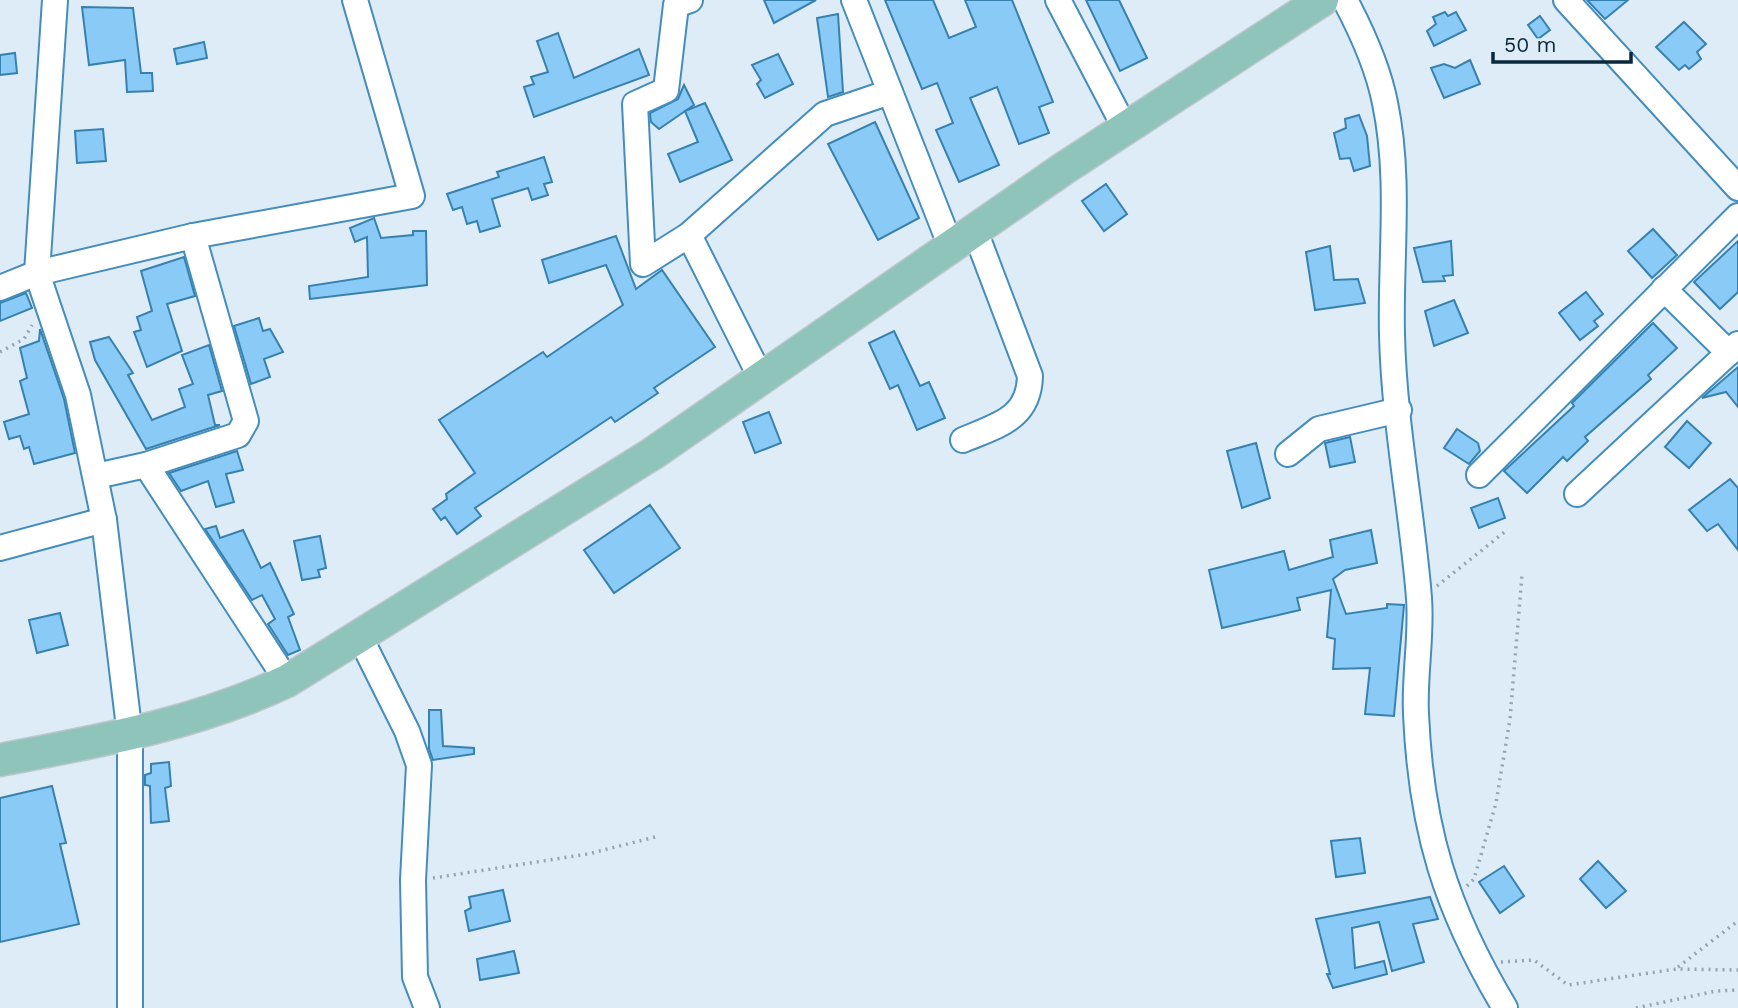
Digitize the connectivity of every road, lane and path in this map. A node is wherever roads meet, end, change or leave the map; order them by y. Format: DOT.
graph roads {
  1 [pos="55,0"];
  2 [pos="355,0"];
  3 [pos="854,0"];
  4 [pos="1059,0"];
  5 [pos="1322,0"];
  6 [pos="1345,0"];
  7 [pos="1566,0"];
  8 [pos="680,2"];
  9 [pos="890,92"];
  10 [pos="1125,128"];
  11 [pos="1738,188"];
  12 [pos="1738,215"];
  13 [pos="689,235"];
  14 [pos="193,236"];
  15 [pos="963,239"];
  16 [pos="37,273"];
  17 [pos="0,288"];
  18 [pos="1664,289"];
  19 [pos="46,300"];
  20 [pos="1733,349"];
  21 [pos="0,352"];
  22 [pos="761,379"];
  23 [pos="1399,410"];
  24 [pos="963,440"];
  25 [pos="1288,454"];
  26 [pos="146,465"];
  27 [pos="1479,475"];
  28 [pos="96,476"];
  29 [pos="1577,494"];
  30 [pos="104,520"];
  31 [pos="1507,530"];
  32 [pos="0,548"];
  33 [pos="1522,575"];
  34 [pos="1419,601"];
  35 [pos="360,637"];
  36 [pos="287,681"];
  37 [pos="130,736"];
  38 [pos="0,760"];
  39 [pos="659,836"];
  40 [pos="413,880"];
  41 [pos="1453,904"];
  42 [pos="1738,921"];
  43 [pos="1479,963"];
  44 [pos="1676,969"];
  45 [pos="1738,970"];
  46 [pos="1738,990"];
  47 [pos="130,1008"];
  48 [pos="427,1008"];
  49 [pos="1505,1008"];
  50 [pos="1636,1008"];
  1 -- 16 [label="street"];
  2 -- 14 [label="street"];
  3 -- 9 [label="street"];
  4 -- 10 [label="street"];
  5 -- 10 [label="main road"];
  6 -- 23 [label="street"];
  7 -- 11 [label="street"];
  8 -- 13 [label="street"];
  9 -- 13 [label="street"];
  9 -- 15 [label="street"];
  10 -- 15 [label="main road"];
  12 -- 18 [label="street"];
  13 -- 22 [label="street"];
  14 -- 16 [label="street"];
  14 -- 26 [label="street"];
  15 -- 22 [label="main road"];
  15 -- 24 [label="street"];
  16 -- 17 [label="street"];
  16 -- 19 [label="street"];
  18 -- 20 [label="street"];
  18 -- 27 [label="street"];
  19 -- 21 [label="path"];
  19 -- 28 [label="street"];
  20 -- 29 [label="street"];
  22 -- 35 [label="main road"];
  23 -- 25 [label="street"];
  23 -- 34 [label="street"];
  26 -- 28 [label="street"];
  26 -- 36 [label="street"];
  28 -- 30 [label="street"];
  30 -- 32 [label="street"];
  30 -- 37 [label="street"];
  31 -- 34 [label="path"];
  33 -- 41 [label="path"];
  34 -- 41 [label="street"];
  35 -- 36 [label="main road"];
  35 -- 40 [label="street"];
  36 -- 37 [label="main road"];
  37 -- 38 [label="main road"];
  37 -- 47 [label="street"];
  39 -- 40 [label="path"];
  40 -- 48 [label="street"];
  41 -- 43 [label="street"];
  42 -- 44 [label="path"];
  43 -- 44 [label="path"];
  43 -- 49 [label="street"];
  44 -- 45 [label="path"];
  46 -- 50 [label="path"];
}
